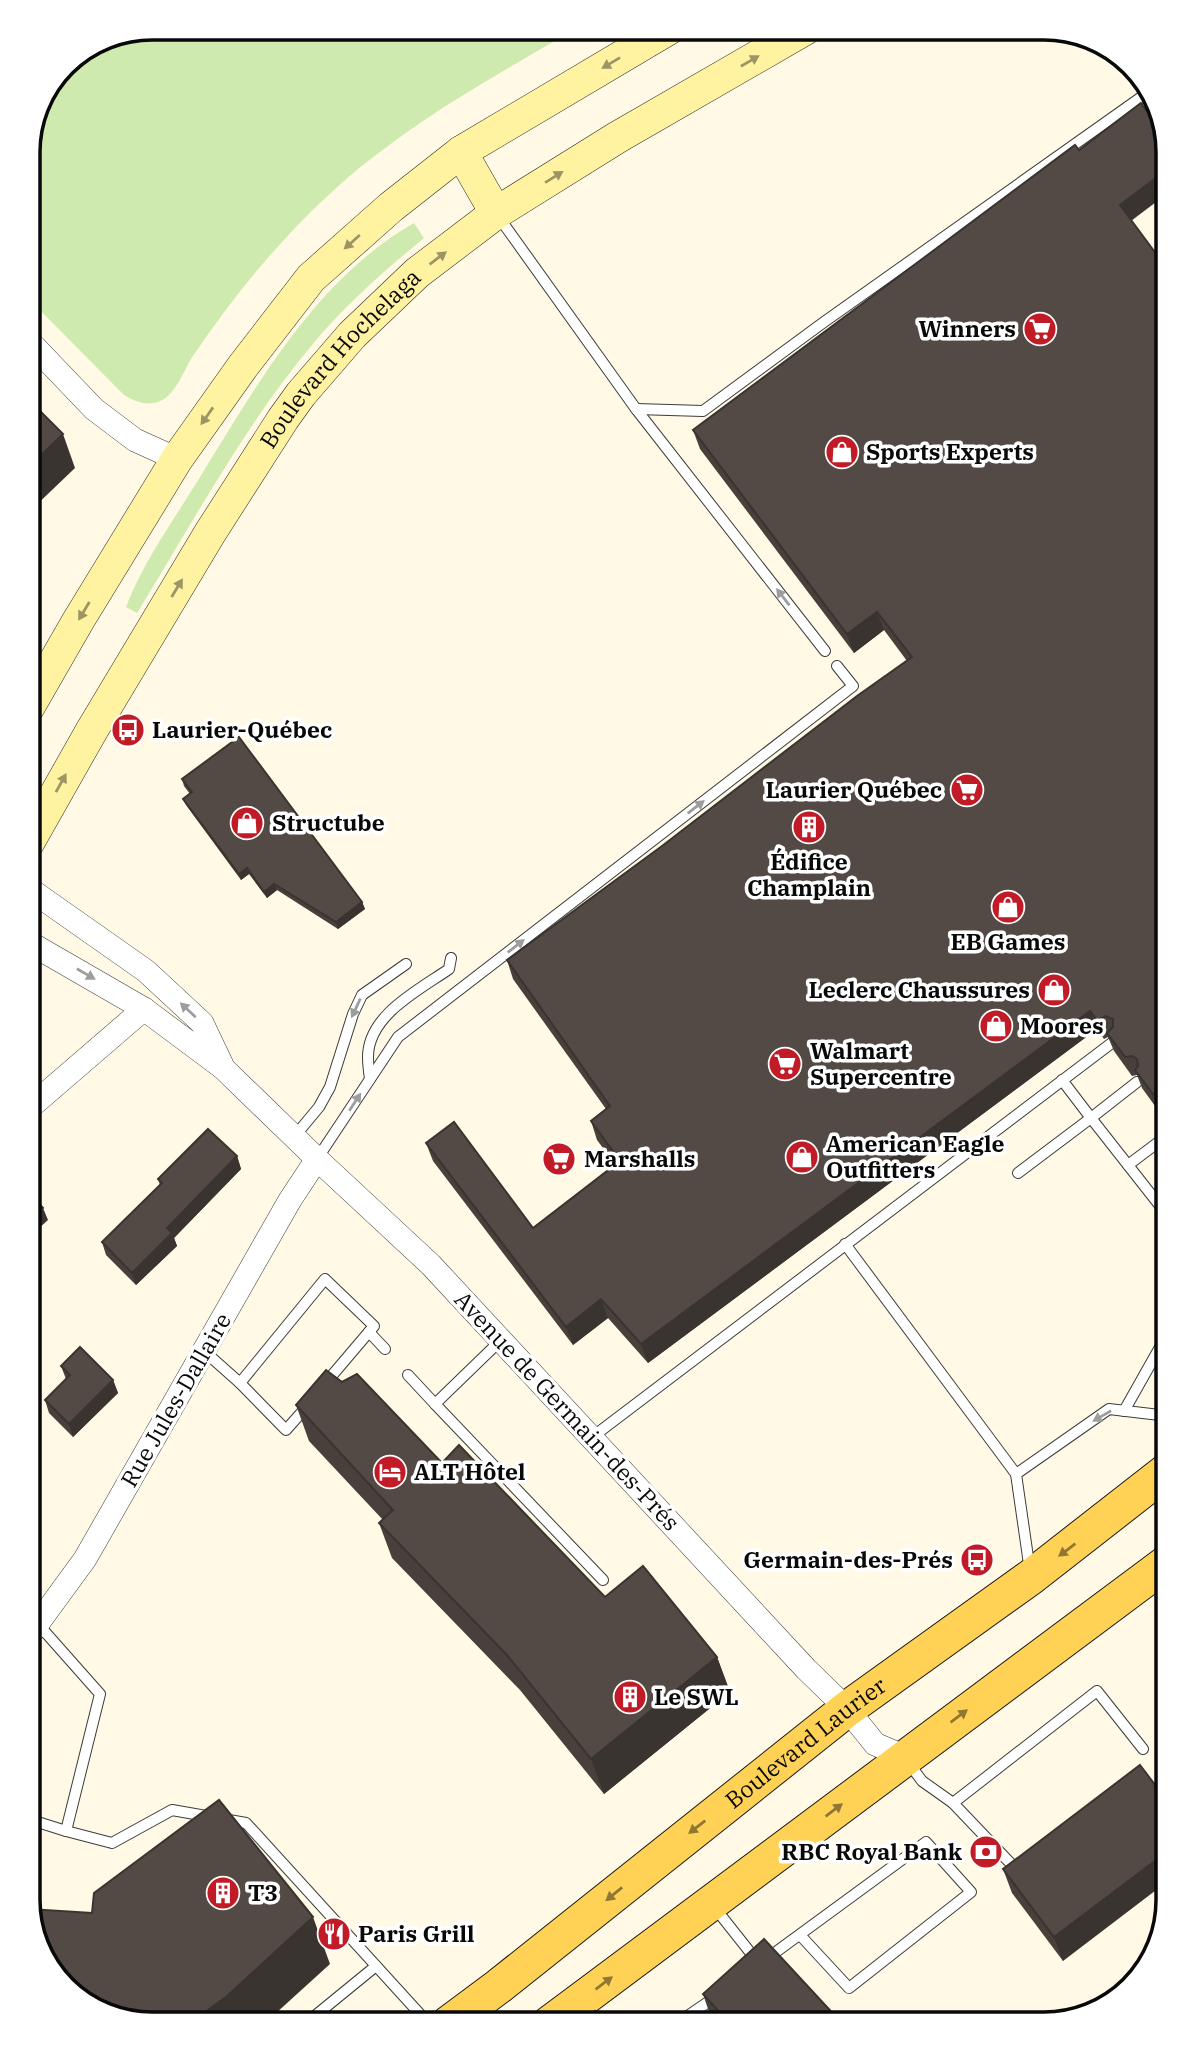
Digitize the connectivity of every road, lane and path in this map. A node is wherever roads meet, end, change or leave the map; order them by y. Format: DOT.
graph roads {
  1 [pos="650,40"];
  2 [pos="786,40"];
  3 [pos="1141,97"];
  4 [pos="461,152"];
  5 [pos="496,213"];
  6 [pos="40,353"];
  7 [pos="636,409"];
  8 [pos="177,459"];
  9 [pos="825,651"];
  10 [pos="836,666"];
  11 [pos="40,687"];
  12 [pos="40,822"];
  13 [pos="40,896"];
  14 [pos="40,949"];
  15 [pos="451,958"];
  16 [pos="406,964"];
  17 [pos="144,1009"];
  18 [pos="1113,1042"];
  19 [pos="223,1068"];
  20 [pos="370,1079"];
  21 [pos="1062,1080"];
  22 [pos="1137,1082"];
  23 [pos="40,1098"];
  24 [pos="1091,1118"];
  25 [pos="294,1137"];
  26 [pos="1156,1144"];
  27 [pos="317,1159"];
  28 [pos="1128,1165"];
  29 [pos="1018,1173"];
  30 [pos="1156,1201"];
  31 [pos="845,1244"];
  32 [pos="369,1332"];
  33 [pos="501,1340"];
  34 [pos="385,1349"];
  35 [pos="204,1351"];
  36 [pos="1156,1354"];
  37 [pos="408,1375"];
  38 [pos="240,1383"];
  39 [pos="435,1404"];
  40 [pos="1124,1411"];
  41 [pos="1156,1415"];
  42 [pos="592,1438"];
  43 [pos="1016,1474"];
  44 [pos="1156,1479"];
  45 [pos="1156,1571"];
  46 [pos="1031,1577"];
  47 [pos="603,1580"];
  48 [pos="40,1614"];
  49 [pos="40,1634"];
  50 [pos="847,1709"];
  51 [pos="1143,1749"];
  52 [pos="905,1757"];
  53 [pos="953,1803"];
  54 [pos="40,1823"];
  55 [pos="66,1831"];
  56 [pos="1013,1866"];
  57 [pos="711,1903"];
  58 [pos="800,1935"];
  59 [pos="760,1964"];
  60 [pos="376,1966"];
  61 [pos="749,1972"];
  62 [pos="727,1989"];
  63 [pos="320,2012"];
  64 [pos="418,2012"];
  65 [pos="464,2012"];
  66 [pos="565,2012"];
  67 [pos="693,2012"];
  1 -- 4 [label="main road, one-way"];
  5 -- 2 [label="main road, Boulevard Hochelaga, one-way"];
  3 -- 7 [label="lane"];
  4 -- 5 [label="main road"];
  4 -- 8 [label="main road, one-way"];
  5 -- 7 [label="lane"];
  12 -- 5 [label="main road, Boulevard Hochelaga, one-way"];
  6 -- 8 [label="street"];
  9 -- 7 [label="lane, one-way"];
  8 -- 11 [label="main road, one-way"];
  20 -- 10 [label="lane, one-way"];
  19 -- 13 [label="street, Avenue de Germain-des-Prés, one-way"];
  14 -- 17 [label="street, Avenue de Germain-des-Prés, one-way"];
  15 -- 20 [label="lane"];
  16 -- 25 [label="lane, one-way"];
  17 -- 19 [label="street, Avenue de Germain-des-Prés"];
  17 -- 23 [label="street"];
  18 -- 21 [label="lane"];
  19 -- 25 [label="street, Avenue de Germain-des-Prés"];
  27 -- 20 [label="lane, one-way"];
  21 -- 24 [label="lane"];
  21 -- 31 [label="lane"];
  22 -- 24 [label="lane"];
  24 -- 28 [label="lane"];
  24 -- 29 [label="lane"];
  25 -- 27 [label="street, Avenue de Germain-des-Prés"];
  26 -- 28 [label="lane"];
  27 -- 33 [label="street, Avenue de Germain-des-Prés"];
  27 -- 35 [label="street, Rue Jules-Dallaire"];
  28 -- 30 [label="lane"];
  31 -- 42 [label="lane"];
  31 -- 43 [label="lane"];
  32 -- 34 [label="lane"];
  32 -- 38 [label="lane"];
  32 -- 38 [label="lane"];
  33 -- 39 [label="lane"];
  33 -- 42 [label="street, Avenue de Germain-des-Prés"];
  35 -- 38 [label="lane"];
  35 -- 48 [label="street, Rue Jules-Dallaire"];
  36 -- 40 [label="lane"];
  37 -- 39 [label="lane"];
  39 -- 47 [label="lane"];
  40 -- 41 [label="lane"];
  40 -- 43 [label="lane, one-way"];
  42 -- 50 [label="street, Avenue de Germain-des-Prés"];
  43 -- 46 [label="lane"];
  44 -- 46 [label="main road, Boulevard Laurier, one-way"];
  52 -- 45 [label="main road, one-way"];
  46 -- 50 [label="main road, Boulevard Laurier"];
  49 -- 55 [label="lane"];
  50 -- 52 [label="street, Avenue de Germain-des-Prés"];
  50 -- 65 [label="main road, Boulevard Laurier, one-way"];
  51 -- 53 [label="lane"];
  52 -- 53 [label="lane"];
  57 -- 52 [label="main road, one-way"];
  53 -- 56 [label="lane"];
  54 -- 55 [label="lane"];
  55 -- 60 [label="lane"];
  57 -- 59 [label="lane"];
  66 -- 57 [label="main road, one-way"];
  58 -- 58 [label="lane"];
  58 -- 59 [label="lane"];
  59 -- 61 [label="lane"];
  60 -- 63 [label="lane"];
  60 -- 64 [label="lane"];
  62 -- 67 [label="lane"];
}
